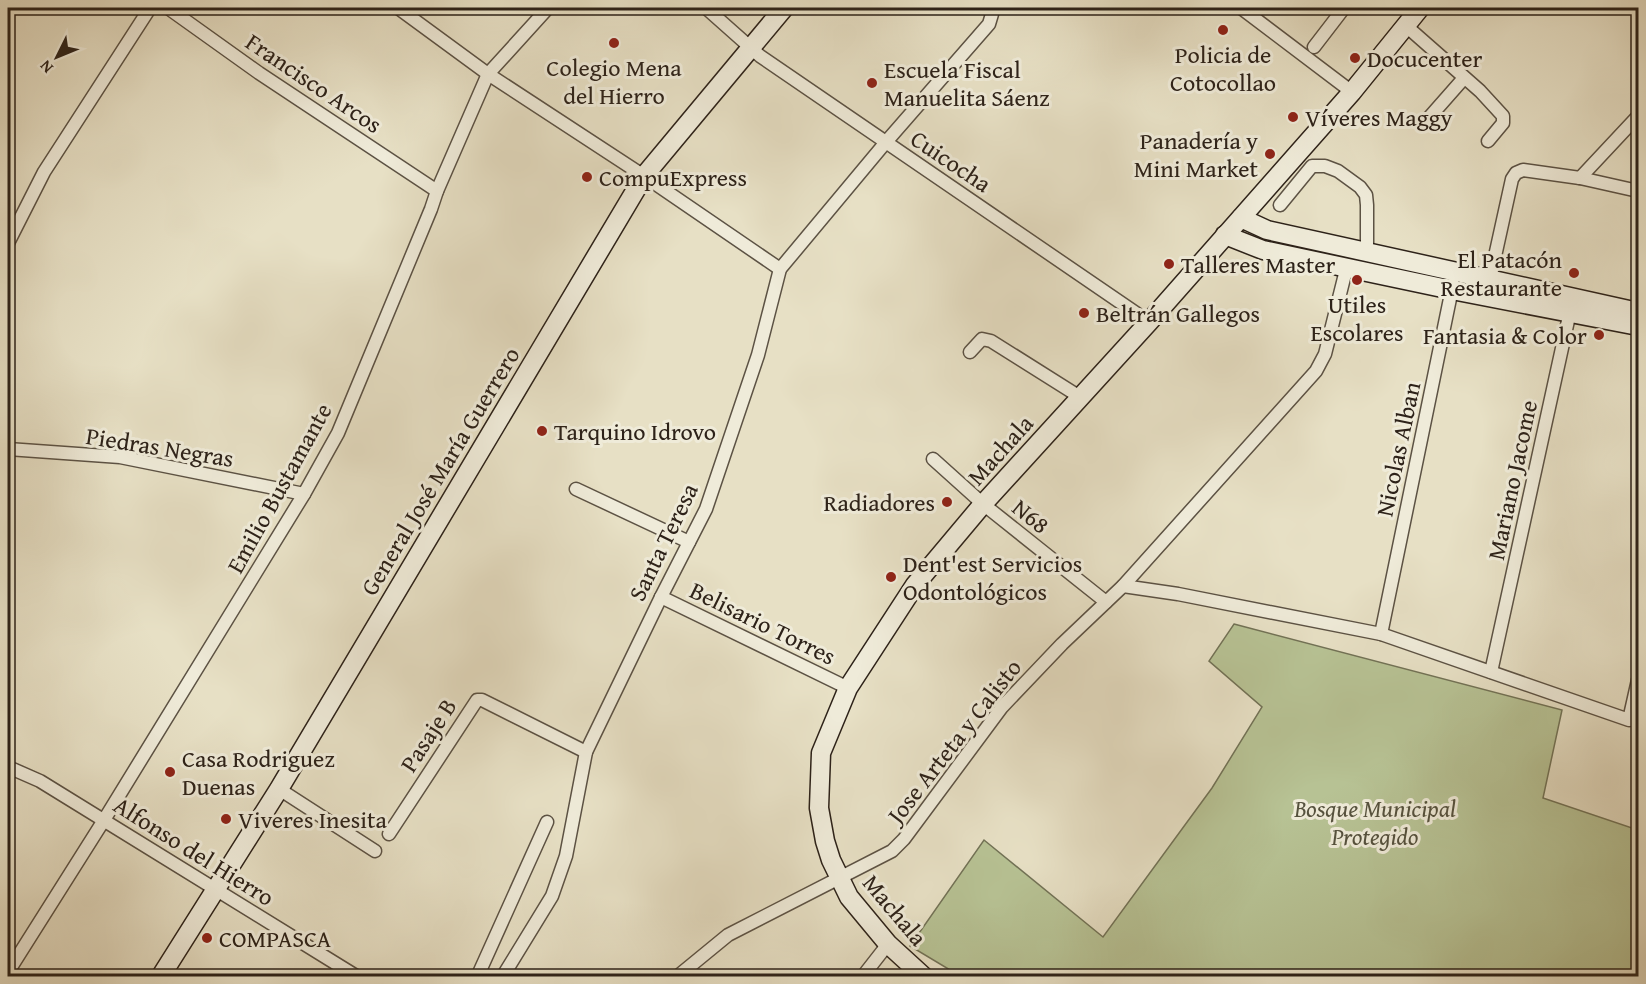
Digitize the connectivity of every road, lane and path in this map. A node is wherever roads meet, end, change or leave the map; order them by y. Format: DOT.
graph roads {
  1 [pos="150,8"];
  2 [pos="168,8"];
  3 [pos="398,8"];
  4 [pos="548,8"];
  5 [pos="706,8"];
  6 [pos="784,8"];
  7 [pos="990,8"];
  8 [pos="1241,8"];
  9 [pos="1344,8"];
  10 [pos="1420,8"];
  11 [pos="1405,25"];
  12 [pos="1314,46"];
  13 [pos="749,47"];
  14 [pos="488,74"];
  15 [pos="1464,78"];
  16 [pos="1352,92"];
  17 [pos="1638,116"];
  18 [pos="1427,120"];
  19 [pos="1488,141"];
  20 [pos="886,142"];
  21 [pos="644,176"];
  22 [pos="1580,178"];
  23 [pos="437,191"];
  24 [pos="1638,191"];
  25 [pos="1280,205"];
  26 [pos="1241,218"];
  27 [pos="1225,236"];
  28 [pos="8,243"];
  29 [pos="1368,253"];
  30 [pos="1347,266"];
  31 [pos="780,269"];
  32 [pos="1455,271"];
  33 [pos="1490,279"];
  34 [pos="1452,290"];
  35 [pos="1572,305"];
  36 [pos="1638,312"];
  37 [pos="1149,322"];
  38 [pos="1638,326"];
  39 [pos="970,352"];
  40 [pos="1080,398"];
  41 [pos="8,449"];
  42 [pos="933,459"];
  43 [pos="576,489"];
  44 [pos="304,494"];
  45 [pos="983,504"];
  46 [pos="689,542"];
  47 [pos="1123,586"];
  48 [pos="661,597"];
  49 [pos="1106,603"];
  50 [pos="1381,634"];
  51 [pos="1491,672"];
  52 [pos="1638,680"];
  53 [pos="848,688"];
  54 [pos="586,752"];
  55 [pos="8,767"];
  56 [pos="279,789"];
  57 [pos="104,820"];
  58 [pos="548,822"];
  59 [pos="389,834"];
  60 [pos="375,851"];
  61 [pos="838,878"];
  62 [pos="217,890"];
  63 [pos="888,944"];
  64 [pos="337,971"];
  65 [pos="8,972"];
  66 [pos="161,976"];
  67 [pos="356,976"];
  68 [pos="479,976"];
  69 [pos="503,976"];
  70 [pos="678,976"];
  71 [pos="863,976"];
  72 [pos="923,976"];
  1 -- 28 [label="street"];
  2 -- 23 [label="street, Francisco Arcos"];
  3 -- 14 [label="street"];
  4 -- 14 [label="street, Emilio Bustamante"];
  5 -- 13 [label="street, Cuicocha"];
  6 -- 13 [label="street, General José María Guerrero"];
  7 -- 20 [label="street, Santa Teresa"];
  8 -- 16 [label="street"];
  9 -- 12 [label="street"];
  10 -- 11 [label="street, Machala"];
  11 -- 15 [label="street"];
  11 -- 16 [label="street, Machala"];
  13 -- 20 [label="street, Cuicocha"];
  13 -- 21 [label="street, General José María Guerrero"];
  14 -- 21 [label="street"];
  14 -- 23 [label="street, Emilio Bustamante"];
  15 -- 18 [label="street"];
  15 -- 19 [label="street"];
  16 -- 26 [label="street, Machala"];
  17 -- 22 [label="street"];
  20 -- 31 [label="street, Santa Teresa"];
  20 -- 37 [label="street, Cuicocha"];
  21 -- 31 [label="street"];
  21 -- 56 [label="street, General José María Guerrero"];
  22 -- 24 [label="street"];
  22 -- 33 [label="street"];
  23 -- 44 [label="street, Emilio Bustamante"];
  25 -- 29 [label="street"];
  26 -- 27 [label="street, Machala"];
  26 -- 29 [label="street"];
  27 -- 30 [label="street"];
  27 -- 37 [label="street, Machala"];
  29 -- 32 [label="street"];
  30 -- 34 [label="street"];
  30 -- 47 [label="street, Jose Arteta y Calisto"];
  31 -- 46 [label="street, Santa Teresa"];
  32 -- 33 [label="street"];
  32 -- 34 [label="street, Nicolas Alban"];
  33 -- 35 [label="street"];
  34 -- 35 [label="street"];
  34 -- 50 [label="street, Nicolas Alban"];
  35 -- 36 [label="street"];
  35 -- 38 [label="street"];
  35 -- 51 [label="street, Mariano Jacome"];
  37 -- 40 [label="street, Machala"];
  39 -- 40 [label="street"];
  40 -- 45 [label="street, Machala"];
  41 -- 44 [label="street, Piedras Negras"];
  42 -- 45 [label="street, N68"];
  43 -- 46 [label="street"];
  44 -- 57 [label="street, Emilio Bustamante"];
  45 -- 49 [label="street, N68"];
  45 -- 53 [label="street, Machala"];
  46 -- 48 [label="street, Santa Teresa"];
  47 -- 49 [label="street, Jose Arteta y Calisto"];
  47 -- 50 [label="street"];
  48 -- 53 [label="street, Belisario Torres"];
  48 -- 54 [label="street, Santa Teresa"];
  49 -- 61 [label="street, Jose Arteta y Calisto"];
  50 -- 51 [label="street"];
  51 -- 52 [label="street"];
  53 -- 61 [label="street, Machala"];
  54 -- 59 [label="street, Pasaje B"];
  54 -- 69 [label="street, Santa Teresa"];
  55 -- 57 [label="street, Alfonso del Hierro"];
  56 -- 60 [label="street"];
  56 -- 62 [label="street, General José María Guerrero"];
  57 -- 62 [label="street, Alfonso del Hierro"];
  57 -- 65 [label="street, Emilio Bustamante"];
  58 -- 68 [label="street"];
  61 -- 63 [label="street, Machala"];
  61 -- 70 [label="street, Jose Arteta y Calisto"];
  62 -- 64 [label="street, Alfonso del Hierro"];
  62 -- 66 [label="street, General José María Guerrero"];
  63 -- 71 [label="street"];
  63 -- 72 [label="street, Machala"];
  64 -- 67 [label="street, Alfonso del Hierro"];
}
